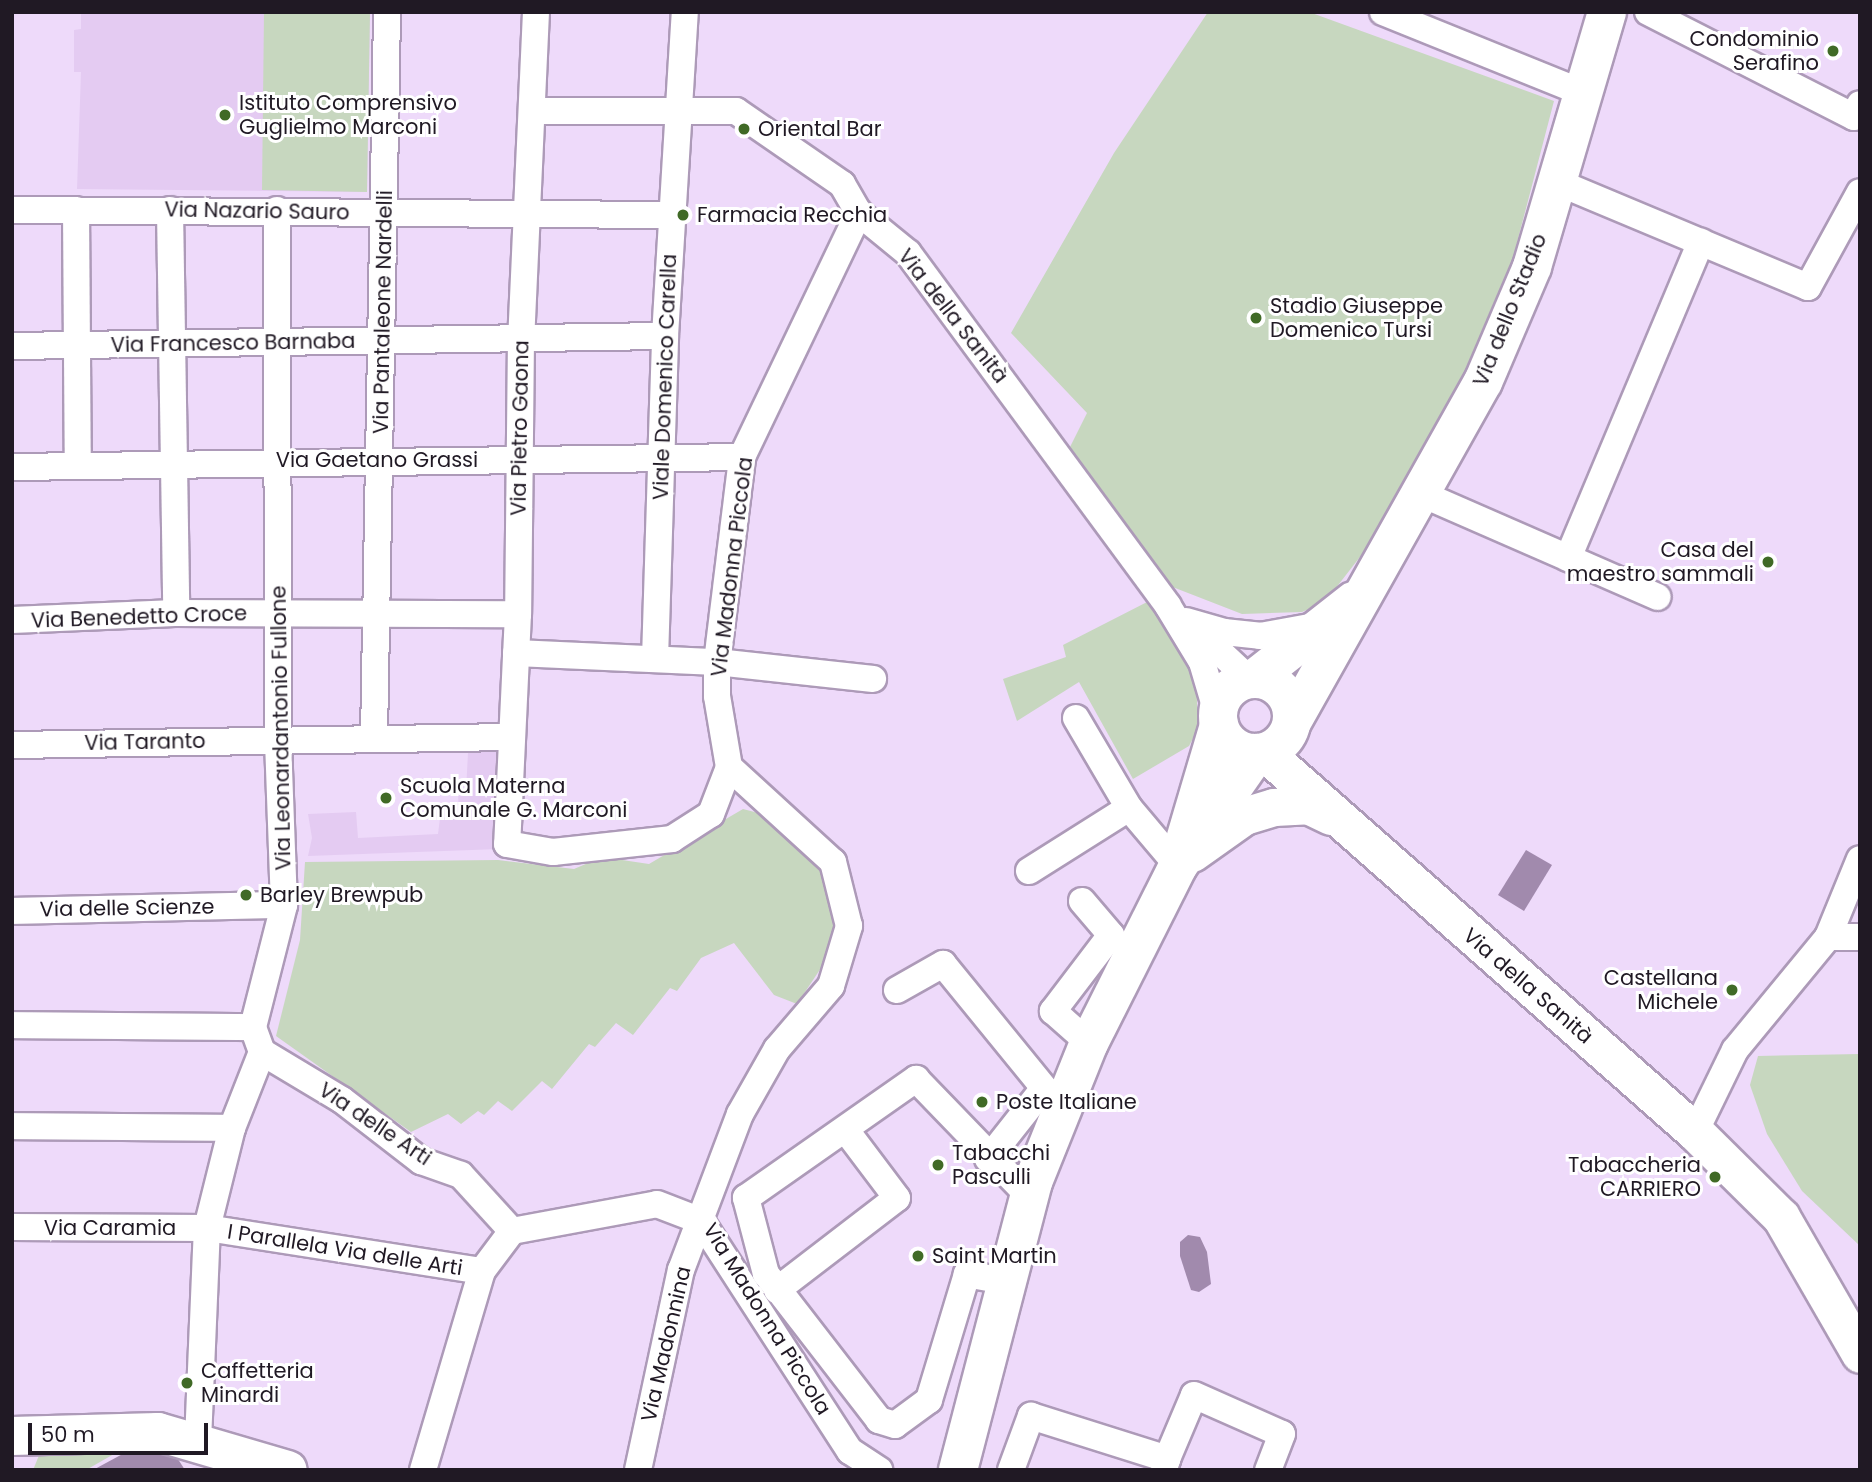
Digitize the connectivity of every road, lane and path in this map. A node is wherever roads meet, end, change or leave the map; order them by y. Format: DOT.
graph roads {
  1 [pos="387,12"];
  2 [pos="536,12"];
  3 [pos="685,12"];
  4 [pos="1383,12"];
  5 [pos="1606,12"];
  6 [pos="1648,12"];
  7 [pos="1583,93"];
  8 [pos="532,111"];
  9 [pos="678,114"];
  10 [pos="1858,114"];
  11 [pos="1557,182"];
  12 [pos="1860,192"];
  13 [pos="76,210"];
  14 [pos="170,210"];
  15 [pos="277,210"];
  16 [pos="12,211"];
  17 [pos="384,213"];
  18 [pos="527,213"];
  19 [pos="859,213"];
  20 [pos="670,215"];
  21 [pos="1701,242"];
  22 [pos="665,336"];
  23 [pos="520,338"];
  24 [pos="382,340"];
  25 [pos="278,342"];
  26 [pos="173,344"];
  27 [pos="77,345"];
  28 [pos="12,346"];
  29 [pos="742,457"];
  30 [pos="663,458"];
  31 [pos="277,460"];
  32 [pos="520,460"];
  33 [pos="382,462"];
  34 [pos="177,464"];
  35 [pos="78,466"];
  36 [pos="12,467"];
  37 [pos="1422,494"];
  38 [pos="1568,558"];
  39 [pos="1369,589"];
  40 [pos="1658,597"];
  41 [pos="176,605"];
  42 [pos="1177,613"];
  43 [pos="279,614"];
  44 [pos="376,614"];
  45 [pos="518,614"];
  46 [pos="12,620"];
  47 [pos="1324,624"];
  48 [pos="516,653"];
  49 [pos="655,659"];
  50 [pos="717,662"];
  51 [pos="873,679"];
  52 [pos="1252,679"];
  53 [pos="1076,718"];
  54 [pos="1218,720"];
  55 [pos="374,737"];
  56 [pos="512,737"];
  57 [pos="1276,739"];
  58 [pos="278,740"];
  59 [pos="12,745"];
  60 [pos="729,767"];
  61 [pos="1129,808"];
  62 [pos="1349,829"];
  63 [pos="1860,859"];
  64 [pos="1178,866"];
  65 [pos="1029,871"];
  66 [pos="1082,901"];
  67 [pos="284,905"];
  68 [pos="12,911"];
  69 [pos="1828,937"];
  70 [pos="1860,937"];
  71 [pos="897,990"];
  72 [pos="12,1025"];
  73 [pos="253,1027"];
  74 [pos="1089,1043"];
  75 [pos="262,1052"];
  76 [pos="1053,1099"];
  77 [pos="12,1126"];
  78 [pos="232,1128"];
  79 [pos="845,1129"];
  80 [pos="1695,1132"];
  81 [pos="988,1159"];
  82 [pos="1029,1196"];
  83 [pos="701,1221"];
  84 [pos="12,1227"];
  85 [pos="207,1228"];
  86 [pos="512,1231"];
  87 [pos="482,1271"];
  88 [pos="1005,1281"];
  89 [pos="777,1290"];
  90 [pos="1860,1354"];
  91 [pos="12,1436"];
  92 [pos="198,1441"];
  93 [pos="1166,1464"];
  94 [pos="288,1470"];
  95 [pos="423,1470"];
  96 [pos="638,1470"];
  97 [pos="879,1470"];
  98 [pos="958,1470"];
  99 [pos="1011,1470"];
  100 [pos="1268,1470"];
  1 -- 17 [label="street, Via Pantaleone Nardelli"];
  2 -- 8 [label="street, Via Pietro Gaona"];
  3 -- 9 [label="street, Viale Domenico Carella"];
  4 -- 7 [label="street"];
  5 -- 7 [label="main road, Via dello Stadio"];
  6 -- 10 [label="street"];
  7 -- 11 [label="main road, Via dello Stadio"];
  8 -- 9 [label="street, Via della Sanità"];
  8 -- 18 [label="street, Via Pietro Gaona"];
  9 -- 19 [label="street, Via della Sanità"];
  9 -- 20 [label="street, Viale Domenico Carella"];
  11 -- 21 [label="street"];
  11 -- 37 [label="main road, Via dello Stadio"];
  12 -- 21 [label="street"];
  13 -- 14 [label="street, Via Nazario Sauro"];
  13 -- 16 [label="street, Via Nazario Sauro"];
  13 -- 27 [label="street"];
  14 -- 15 [label="street, Via Nazario Sauro"];
  14 -- 26 [label="street"];
  15 -- 17 [label="street, Via Nazario Sauro"];
  15 -- 25 [label="street, Via Leonardantonio Fullone"];
  17 -- 18 [label="street, Via Nazario Sauro"];
  17 -- 24 [label="street, Via Pantaleone Nardelli"];
  18 -- 20 [label="street, Via Nazario Sauro"];
  18 -- 23 [label="street, Via Pietro Gaona"];
  19 -- 29 [label="street, Via Madonna Piccola"];
  19 -- 42 [label="street, Via della Sanità"];
  20 -- 22 [label="street, Viale Domenico Carella"];
  21 -- 38 [label="street"];
  22 -- 23 [label="street, Via Francesco Barnaba"];
  22 -- 30 [label="street, Viale Domenico Carella"];
  23 -- 24 [label="street, Via Francesco Barnaba"];
  23 -- 32 [label="street, Via Pietro Gaona"];
  24 -- 25 [label="street, Via Francesco Barnaba"];
  24 -- 33 [label="street, Via Pantaleone Nardelli"];
  25 -- 26 [label="street, Via Francesco Barnaba"];
  25 -- 31 [label="street, Via Leonardantonio Fullone"];
  26 -- 27 [label="street, Via Francesco Barnaba"];
  26 -- 34 [label="street"];
  27 -- 28 [label="street, Via Francesco Barnaba"];
  27 -- 35 [label="street"];
  29 -- 30 [label="street, Via Gaetano Grassi"];
  29 -- 50 [label="street, Via Madonna Piccola"];
  30 -- 32 [label="street, Via Gaetano Grassi"];
  30 -- 49 [label="street, Viale Domenico Carella"];
  31 -- 33 [label="street, Via Gaetano Grassi"];
  31 -- 34 [label="street, Via Gaetano Grassi"];
  31 -- 43 [label="street, Via Leonardantonio Fullone"];
  32 -- 33 [label="street, Via Gaetano Grassi"];
  32 -- 45 [label="street, Via Pietro Gaona"];
  33 -- 44 [label="street, Via Pantaleone Nardelli"];
  34 -- 35 [label="street, Via Gaetano Grassi"];
  34 -- 41 [label="street"];
  35 -- 36 [label="street, Via Gaetano Grassi"];
  37 -- 38 [label="street"];
  37 -- 39 [label="main road, Via dello Stadio"];
  38 -- 40 [label="street"];
  39 -- 47 [label="main road, Via dello Stadio"];
  39 -- 57 [label="main road, Via dello Stadio"];
  42 -- 47 [label="street, Via dello Stadio"];
  42 -- 52 [label="street, Via della Sanità"];
  42 -- 54 [label="street, Via della Sanità"];
  43 -- 44 [label="street, Via Benedetto Croce"];
  43 -- 46 [label="street, Via Benedetto Croce"];
  43 -- 58 [label="street, Via Leonardantonio Fullone"];
  44 -- 45 [label="street, Via Benedetto Croce"];
  44 -- 55 [label="street, Via Pantaleone Nardelli"];
  45 -- 48 [label="street, Via Pietro Gaona"];
  47 -- 52 [label="main road, Via dello Stadio"];
  48 -- 49 [label="street"];
  48 -- 56 [label="street, Via Pietro Gaona"];
  49 -- 50 [label="street"];
  50 -- 51 [label="street"];
  50 -- 60 [label="street, Via Madonna Piccola"];
  52 -- 54 [label="main road"];
  52 -- 57 [label="main road"];
  53 -- 61 [label="street"];
  54 -- 57 [label="main road"];
  54 -- 64 [label="main road"];
  55 -- 56 [label="street, Via Taranto"];
  55 -- 58 [label="street, Via Taranto"];
  56 -- 60 [label="street, Via Pietro Gaona"];
  57 -- 62 [label="main road, Via della Sanità"];
  57 -- 64 [label="main road, Via dello Stadio"];
  58 -- 59 [label="street, Via Taranto"];
  58 -- 67 [label="street, Via Leonardantonio Fullone"];
  60 -- 83 [label="street, Via Madonna Piccola"];
  61 -- 64 [label="street"];
  61 -- 65 [label="street"];
  62 -- 64 [label="main road"];
  62 -- 80 [label="main road, Via della Sanità"];
  63 -- 69 [label="street"];
  64 -- 74 [label="main road"];
  66 -- 74 [label="street"];
  67 -- 68 [label="street, Via delle Scienze"];
  67 -- 73 [label="street, Via Leonardantonio Fullone"];
  69 -- 70 [label="street"];
  69 -- 80 [label="street"];
  71 -- 76 [label="street"];
  72 -- 73 [label="street"];
  73 -- 75 [label="street"];
  74 -- 76 [label="main road"];
  75 -- 78 [label="street"];
  75 -- 86 [label="street, Via delle Arti"];
  76 -- 81 [label="street"];
  76 -- 82 [label="main road"];
  77 -- 78 [label="street"];
  78 -- 85 [label="street"];
  79 -- 81 [label="street"];
  79 -- 89 [label="street"];
  79 -- 89 [label="street"];
  80 -- 90 [label="main road, Via della Sanità"];
  81 -- 82 [label="street"];
  82 -- 88 [label="main road"];
  83 -- 86 [label="street"];
  83 -- 96 [label="street, Via Madonnina"];
  83 -- 97 [label="street, Via Madonna Piccola"];
  84 -- 85 [label="street, Via Caramia"];
  85 -- 87 [label="street, I Parallela Via delle Arti"];
  85 -- 92 [label="street"];
  86 -- 87 [label="street"];
  87 -- 95 [label="street"];
  88 -- 89 [label="street"];
  88 -- 98 [label="main road"];
  91 -- 92 [label="main road"];
  92 -- 94 [label="main road"];
  93 -- 99 [label="street"];
  93 -- 100 [label="street"];
}
